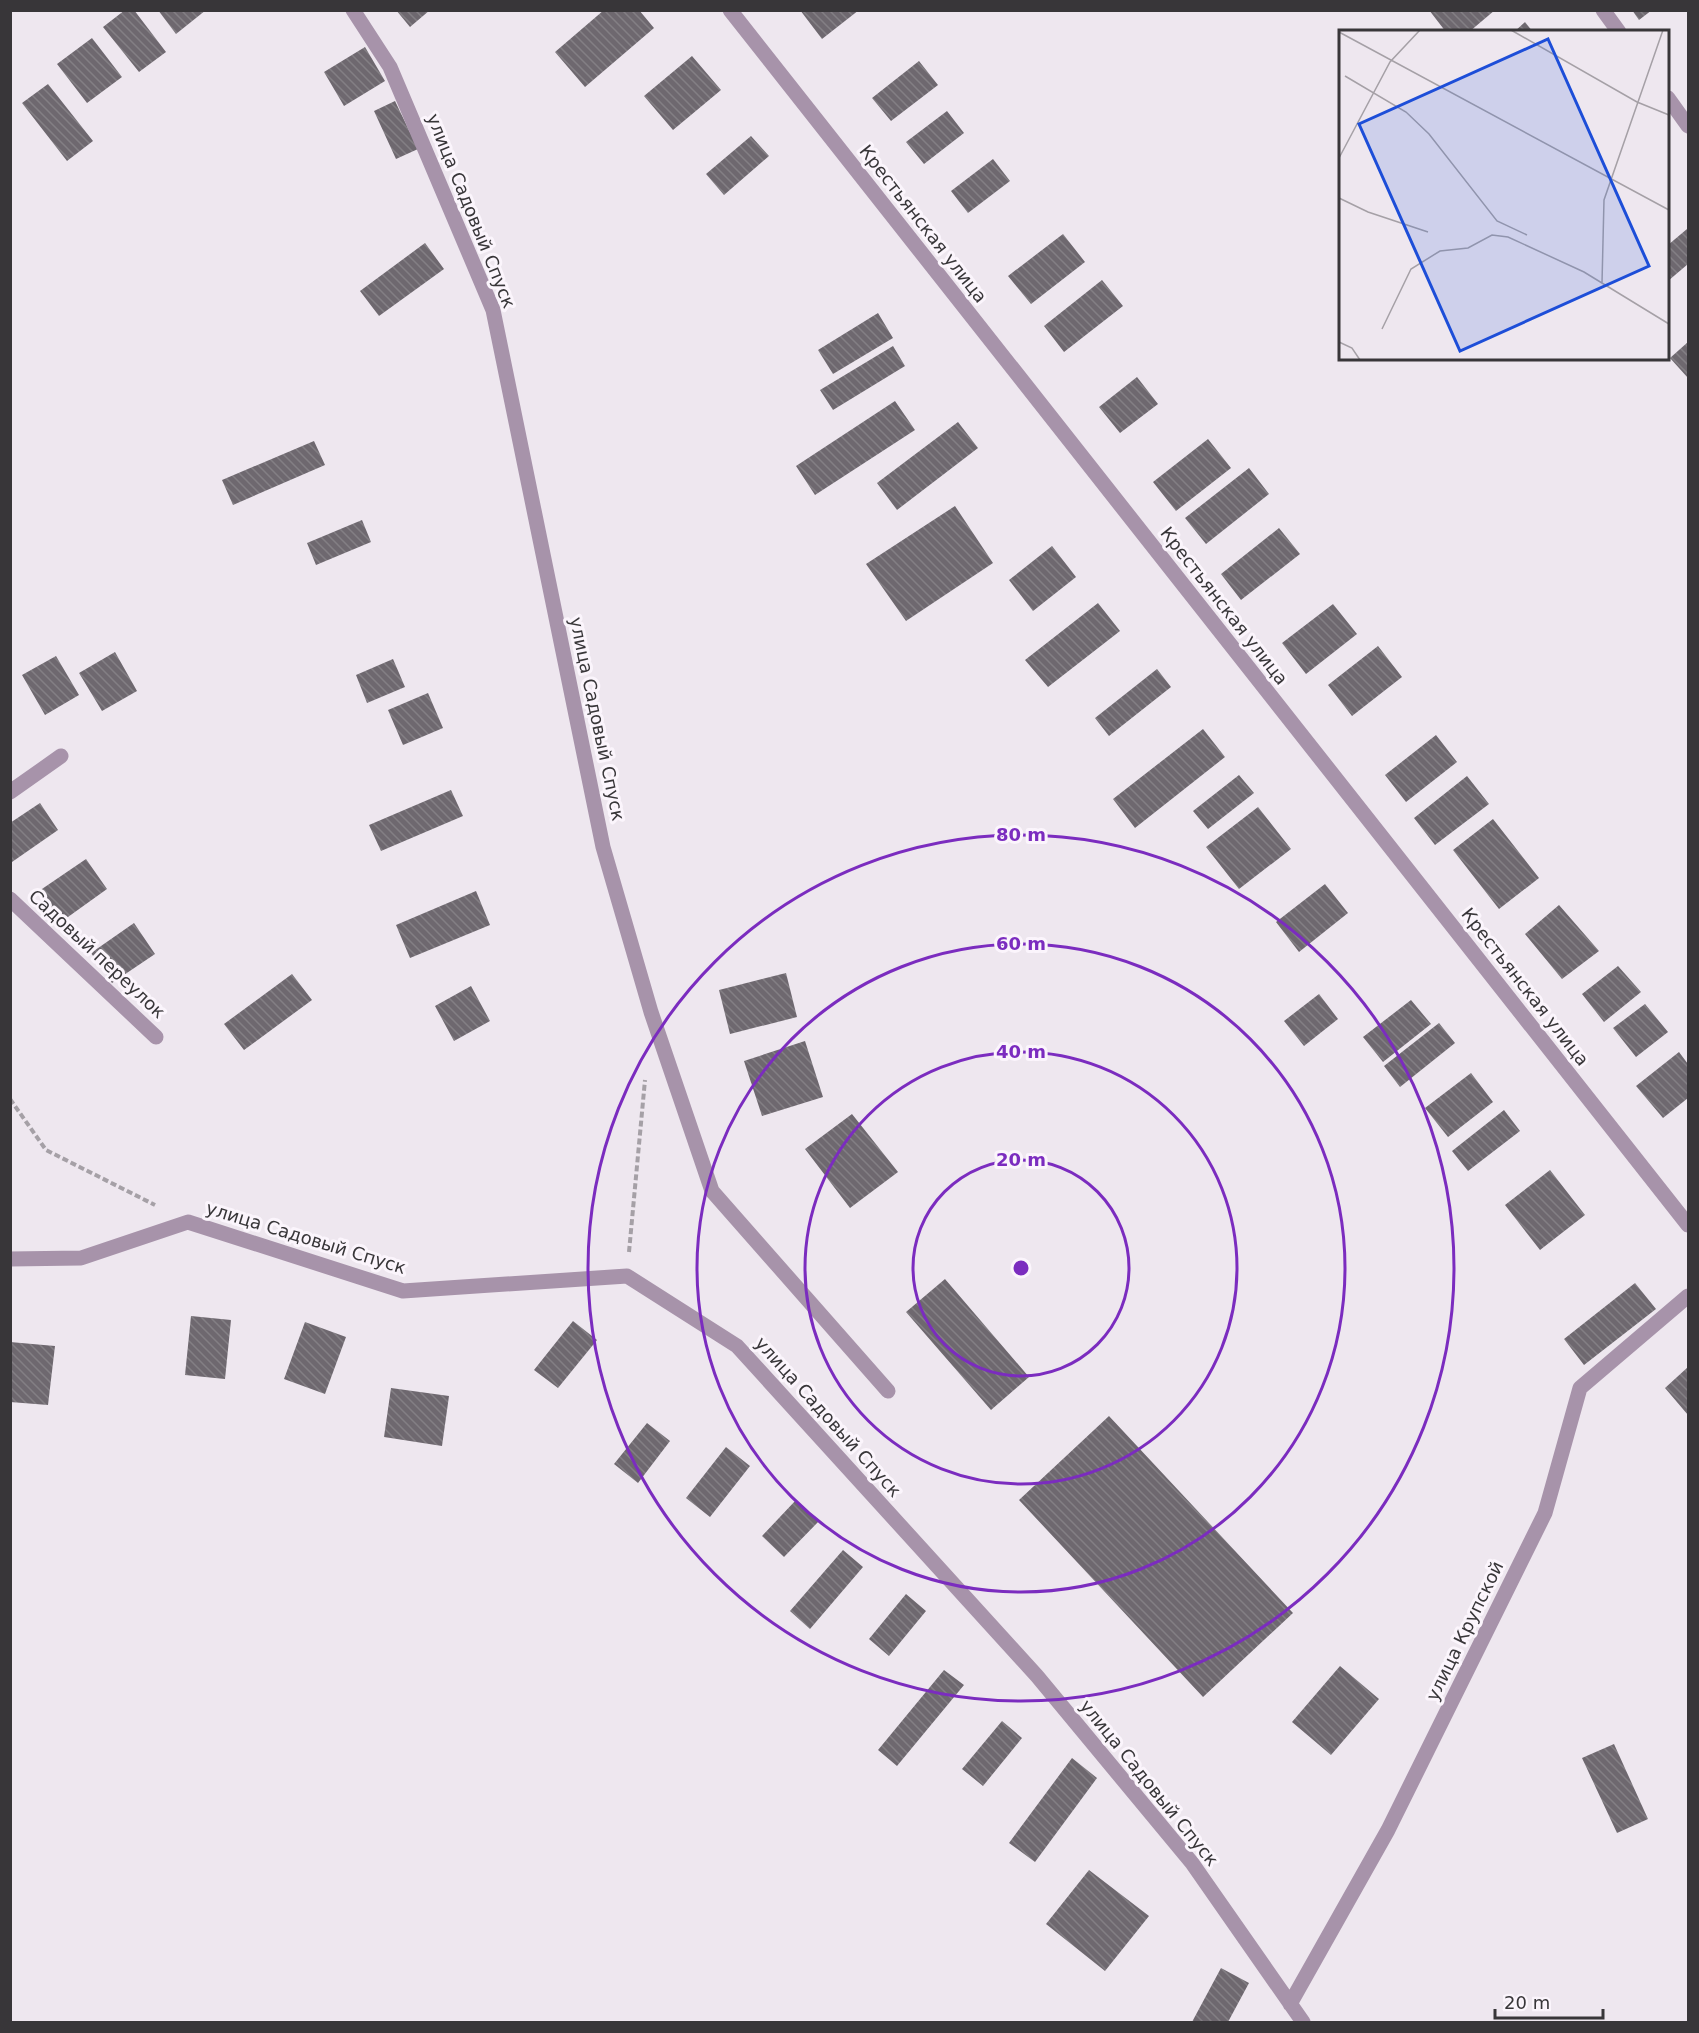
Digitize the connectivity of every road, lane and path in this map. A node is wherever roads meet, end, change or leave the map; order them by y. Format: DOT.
graph roads {
  1 [pos="353,10"];
  2 [pos="730,10"];
  3 [pos="1603,10"];
  4 [pos="1617,30"];
  5 [pos="1669,99"];
  6 [pos="1689,126"];
  7 [pos="61,756"];
  8 [pos="10,792"];
  9 [pos="10,899"];
  10 [pos="156,1037"];
  11 [pos="646,1070"];
  12 [pos="10,1099"];
  13 [pos="188,1222"];
  14 [pos="1689,1225"];
  15 [pos="10,1259"];
  16 [pos="627,1276"];
  17 [pos="1689,1296"];
  18 [pos="888,1391"];
  19 [pos="1290,2004"];
  20 [pos="1303,2022"];
  1 -- 18 [label="street, улица Садовый Спуск"];
  2 -- 14 [label="street, Крестьянская улица"];
  3 -- 4 [label="street"];
  5 -- 6 [label="street"];
  7 -- 8 [label="street"];
  9 -- 10 [label="street, Садовый переулок"];
  11 -- 16 [label="path"];
  12 -- 13 [label="path"];
  13 -- 15 [label="street, улица Садовый Спуск"];
  13 -- 16 [label="street, улица Садовый Спуск"];
  16 -- 19 [label="street, улица Садовый Спуск"];
  17 -- 19 [label="street, улица Крупской"];
  19 -- 20 [label="street, улица Садовый Спуск"];
}
